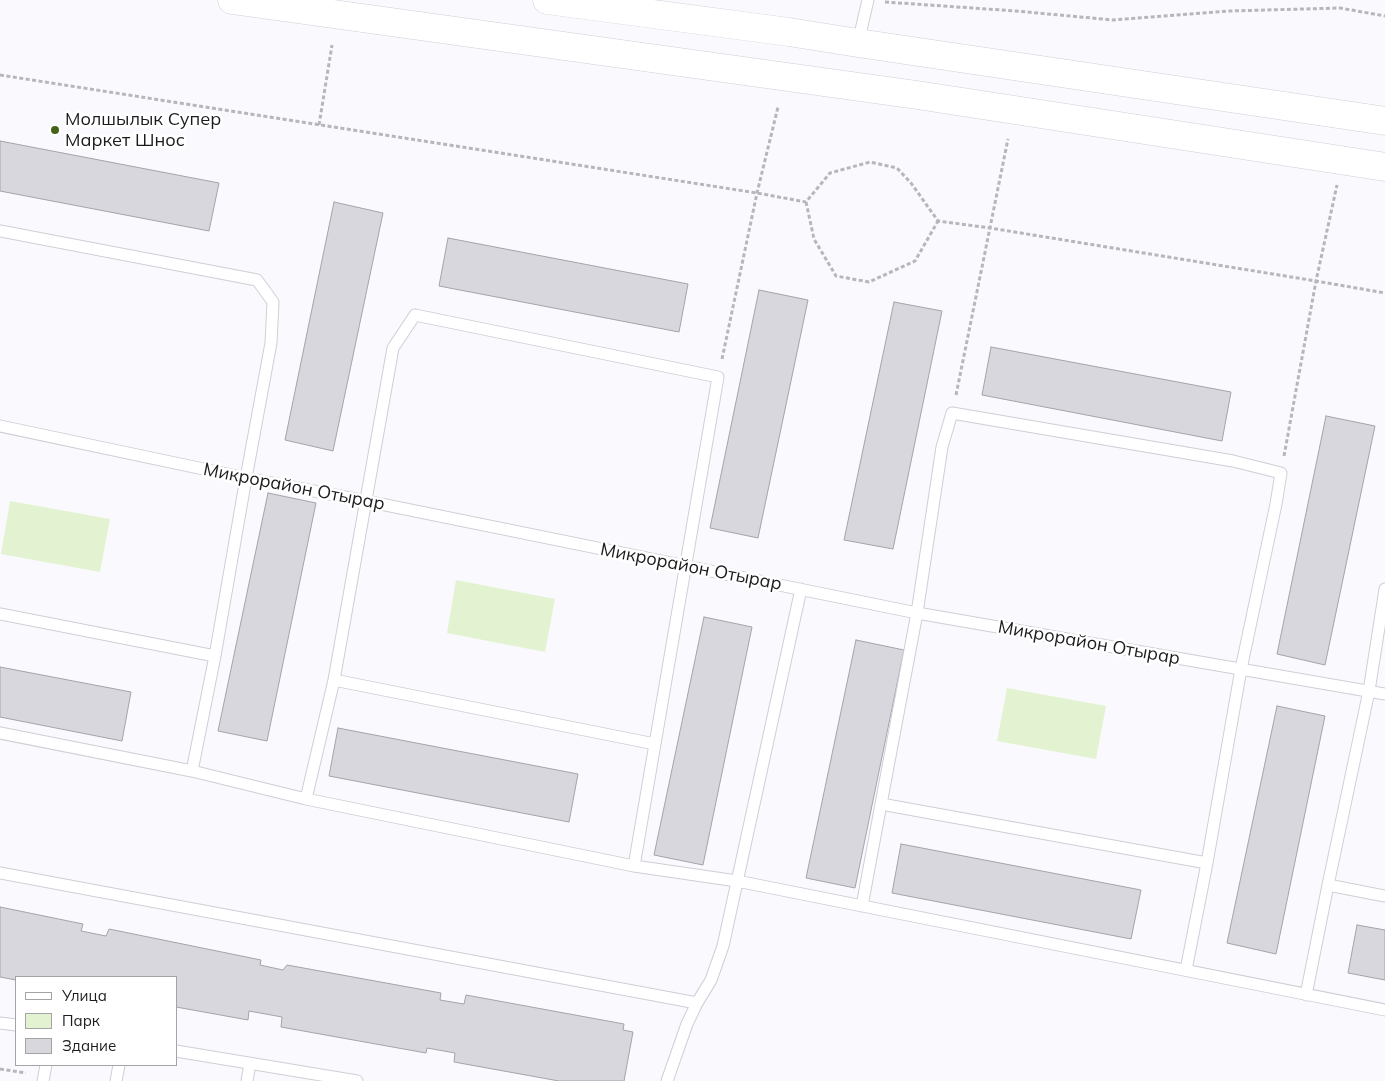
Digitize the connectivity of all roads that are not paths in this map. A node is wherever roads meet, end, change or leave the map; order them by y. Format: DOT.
graph roads {
  1 [pos="232,0"];
  2 [pos="547,0"];
  3 [pos="867,0"];
  4 [pos="858,43"];
  5 [pos="1385,121"];
  6 [pos="1385,167"];
  7 [pos="0,231"];
  8 [pos="0,426"];
  9 [pos="246,478"];
  10 [pos="366,501"];
  11 [pos="686,566"];
  12 [pos="801,589"];
  13 [pos="1385,589"];
  14 [pos="917,613"];
  15 [pos="0,614"];
  16 [pos="215,656"];
  17 [pos="1241,669"];
  18 [pos="334,680"];
  19 [pos="1369,691"];
  20 [pos="1385,694"];
  21 [pos="0,733"];
  22 [pos="655,744"];
  23 [pos="192,771"];
  24 [pos="306,799"];
  25 [pos="881,804"];
  26 [pos="1207,863"];
  27 [pos="634,866"];
  28 [pos="0,873"];
  29 [pos="737,881"];
  30 [pos="1328,885"];
  31 [pos="1385,896"];
  32 [pos="862,906"];
  33 [pos="1186,970"];
  34 [pos="1306,995"];
  35 [pos="698,1003"];
  36 [pos="1385,1010"];
  37 [pos="0,1023"];
  38 [pos="15,1025"];
  39 [pos="178,1051"];
  40 [pos="250,1064"];
  41 [pos="46,1066"];
  42 [pos="120,1066"];
  43 [pos="44,1079"];
  44 [pos="116,1081"];
  45 [pos="247,1081"];
  46 [pos="357,1081"];
  47 [pos="667,1081"];
  1 -- 6 [label="street"];
  2 -- 4 [label="street"];
  3 -- 4 [label="lane"];
  4 -- 5 [label="street"];
  7 -- 9 [label="lane"];
  8 -- 9 [label="lane, Микрорайон Отырар"];
  9 -- 10 [label="lane, Микрорайон Отырар"];
  9 -- 16 [label="lane"];
  10 -- 11 [label="lane, Микрорайон Отырар"];
  10 -- 11 [label="lane"];
  10 -- 18 [label="lane"];
  11 -- 12 [label="lane, Микрорайон Отырар"];
  11 -- 22 [label="lane"];
  12 -- 14 [label="lane, Микрорайон Отырар"];
  12 -- 29 [label="lane"];
  13 -- 19 [label="lane"];
  14 -- 17 [label="lane, Микрорайон Отырар"];
  14 -- 17 [label="lane"];
  14 -- 25 [label="lane"];
  15 -- 16 [label="lane"];
  16 -- 23 [label="lane"];
  17 -- 19 [label="lane, Микрорайон Отырар"];
  17 -- 26 [label="lane"];
  18 -- 22 [label="lane"];
  18 -- 24 [label="lane"];
  19 -- 20 [label="lane, Микрорайон Отырар"];
  19 -- 30 [label="lane"];
  21 -- 23 [label="lane"];
  22 -- 27 [label="lane"];
  23 -- 24 [label="lane"];
  24 -- 27 [label="lane"];
  25 -- 26 [label="lane"];
  25 -- 32 [label="lane"];
  26 -- 33 [label="lane"];
  27 -- 29 [label="lane"];
  28 -- 35 [label="lane"];
  29 -- 32 [label="lane"];
  29 -- 35 [label="lane"];
  30 -- 31 [label="lane"];
  30 -- 34 [label="lane"];
  32 -- 33 [label="lane"];
  33 -- 34 [label="lane"];
  34 -- 36 [label="lane"];
  35 -- 47 [label="lane"];
  37 -- 38 [label="lane"];
  39 -- 40 [label="lane"];
  40 -- 45 [label="lane"];
  40 -- 46 [label="lane"];
  41 -- 43 [label="lane"];
  42 -- 44 [label="lane"];
}
